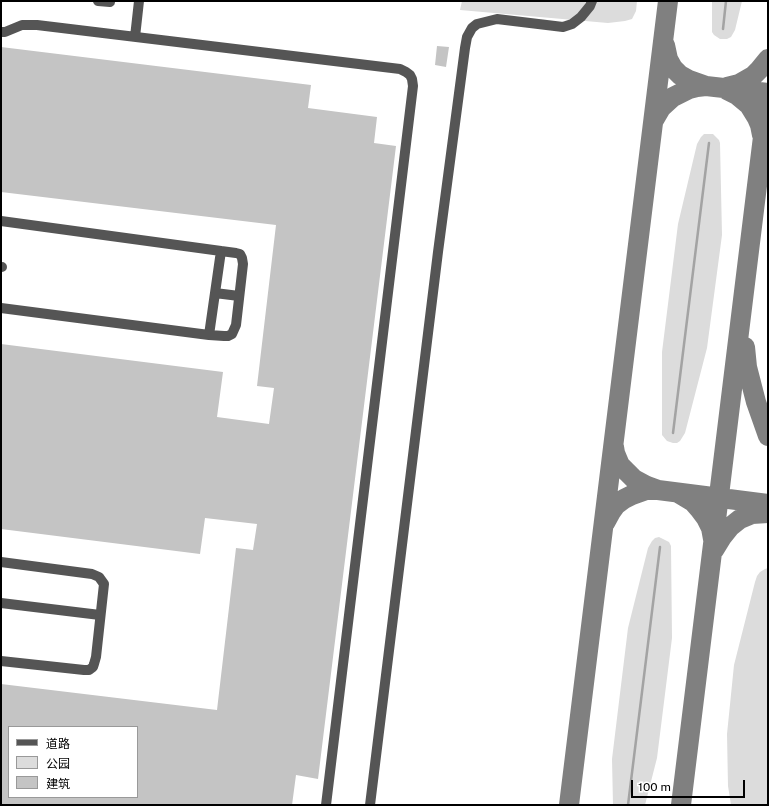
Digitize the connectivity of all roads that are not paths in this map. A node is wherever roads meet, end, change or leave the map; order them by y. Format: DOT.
graph roads {
  1 [pos="98,1"];
  2 [pos="139,1"];
  3 [pos="592,1"];
  4 [pos="110,2"];
  5 [pos="1,32"];
  6 [pos="135,37"];
  7 [pos="1,221"];
  8 [pos="221,251"];
  9 [pos="215,294"];
  10 [pos="239,296"];
  11 [pos="1,308"];
  12 [pos="209,335"];
  13 [pos="1,562"];
  14 [pos="1,603"];
  15 [pos="100,615"];
  16 [pos="1,660"];
  17 [pos="326,805"];
  18 [pos="370,805"];
  1 -- 4 [label="lane"];
  2 -- 6 [label="lane"];
  3 -- 18 [label="lane"];
  5 -- 6 [label="lane"];
  6 -- 17 [label="lane"];
  7 -- 8 [label="lane"];
  8 -- 9 [label="lane"];
  8 -- 10 [label="lane"];
  9 -- 10 [label="lane"];
  9 -- 12 [label="lane"];
  10 -- 12 [label="lane"];
  11 -- 12 [label="lane"];
  13 -- 15 [label="lane"];
  14 -- 15 [label="lane"];
  15 -- 16 [label="lane"];
}
